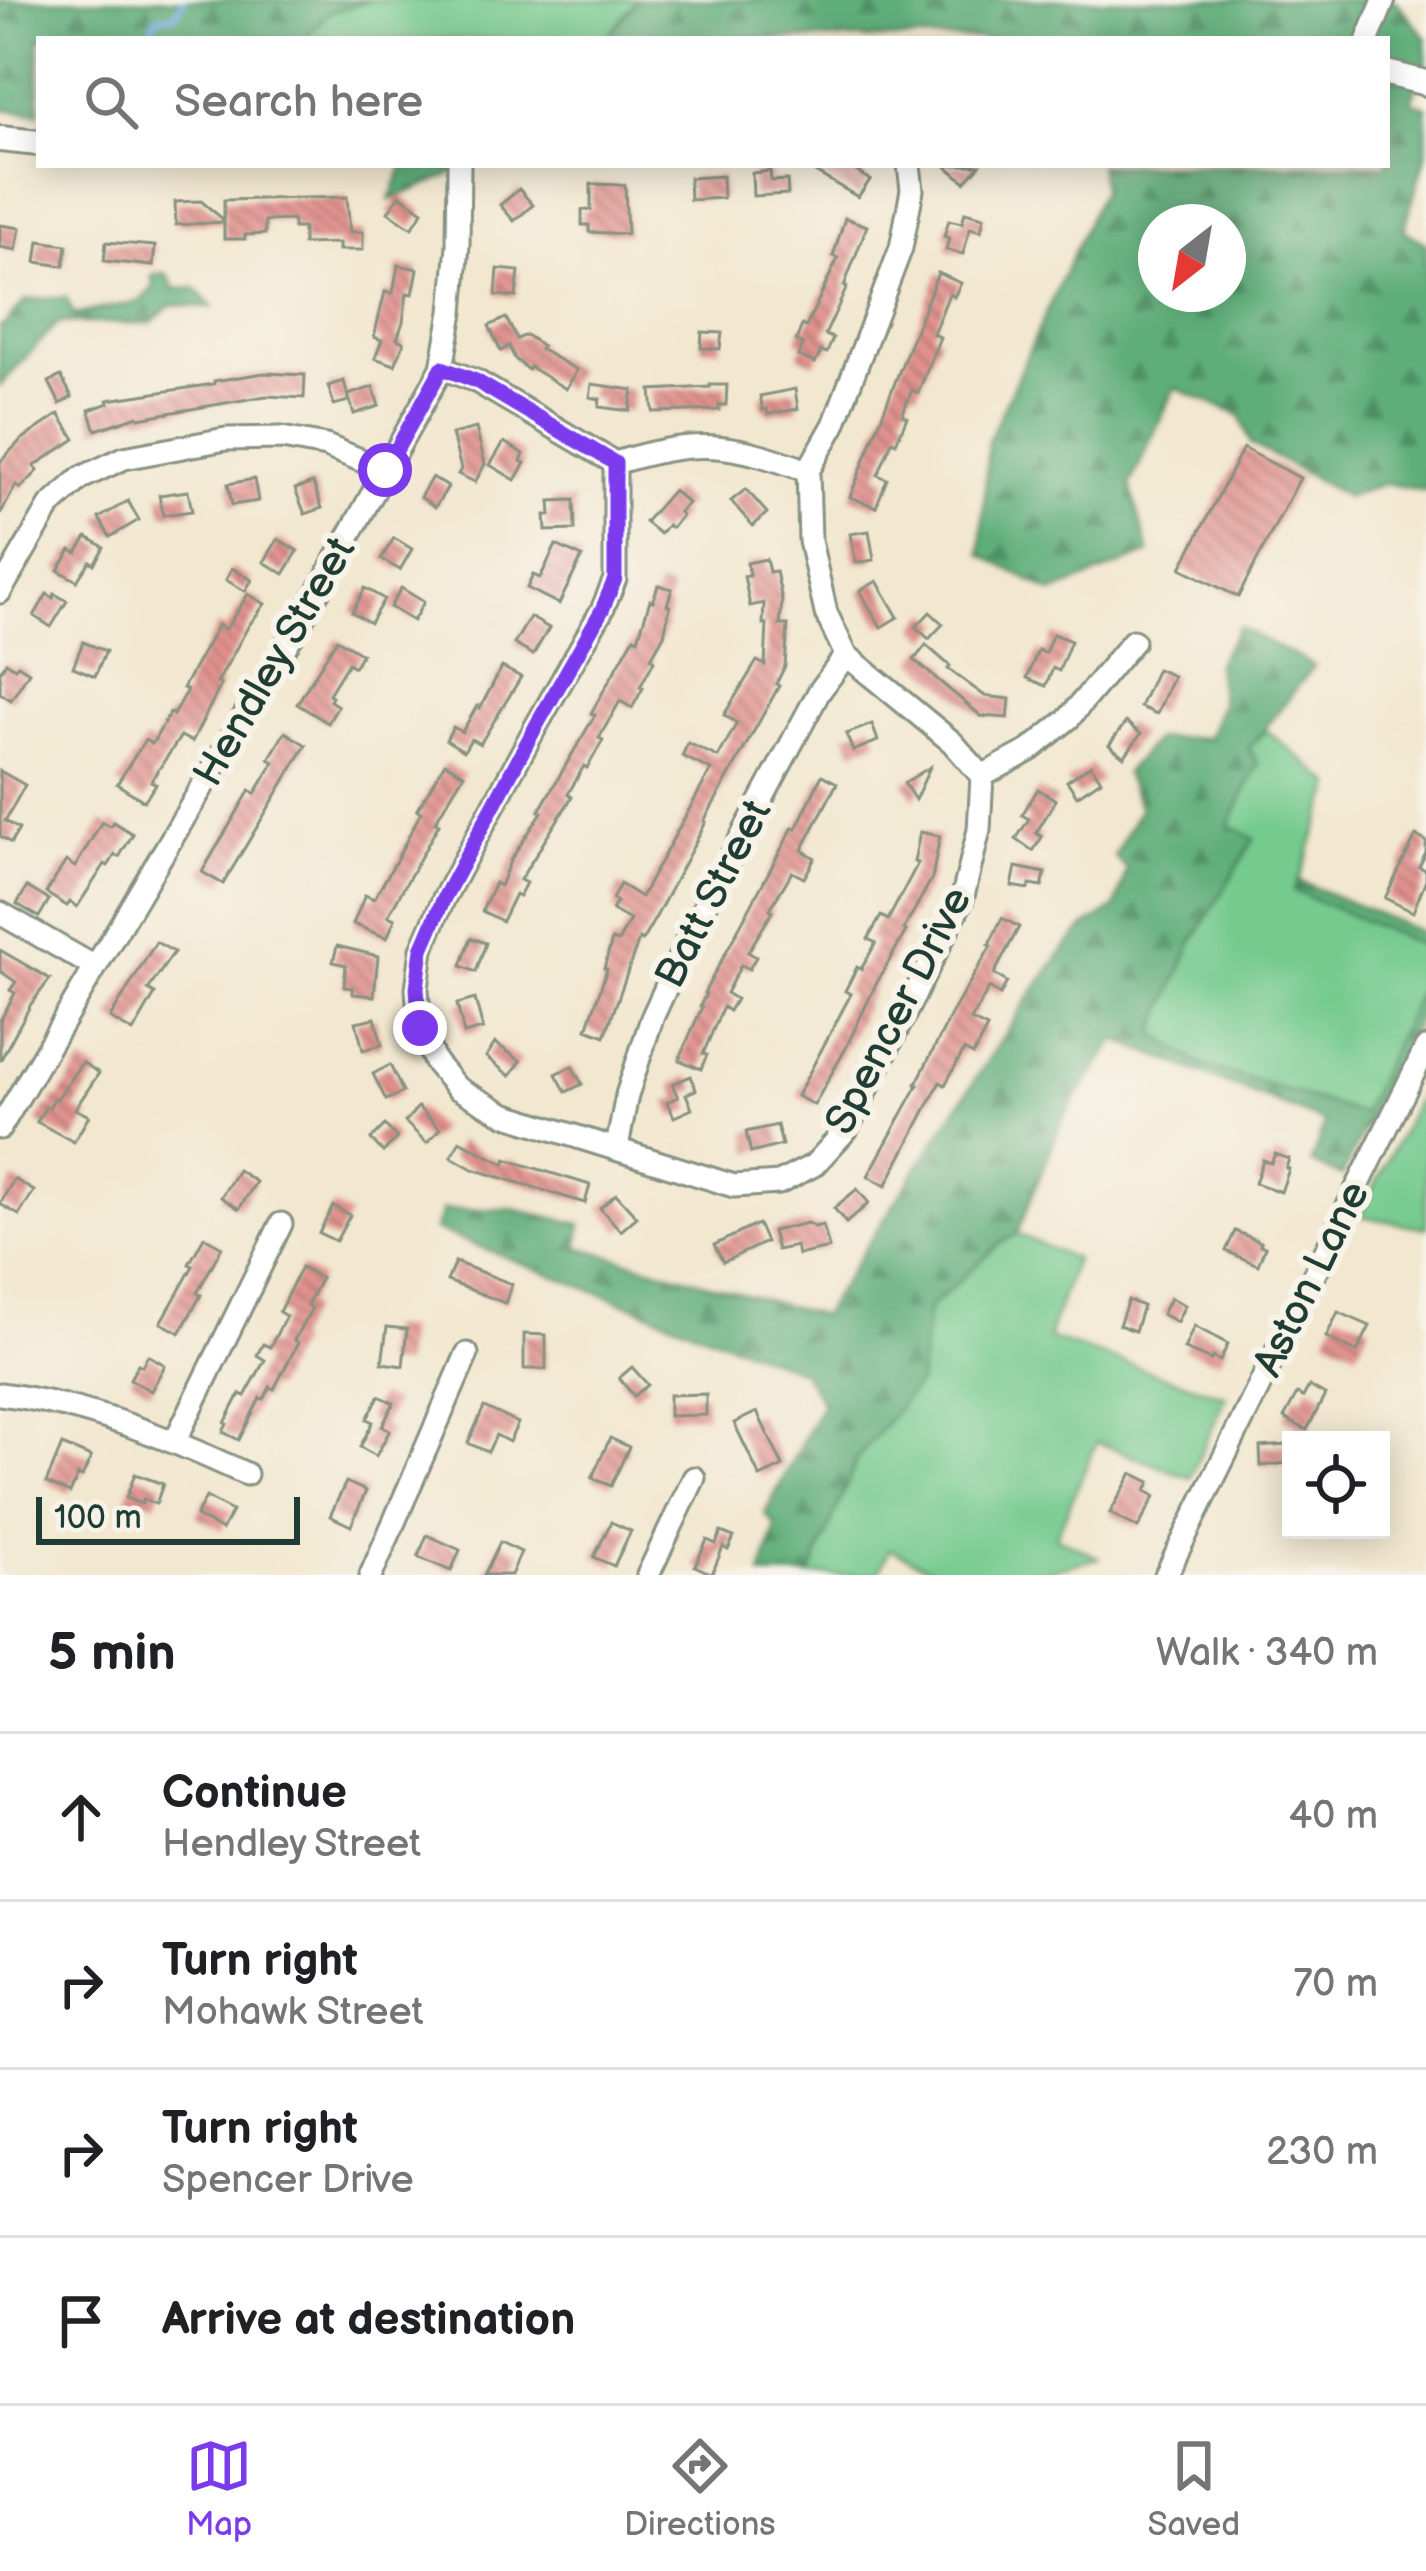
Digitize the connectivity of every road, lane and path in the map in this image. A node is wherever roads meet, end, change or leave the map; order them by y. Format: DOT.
graph roads {
  1 [pos="1384,0"];
  2 [pos="1369,36"];
  3 [pos="1390,74"];
  4 [pos="1426,83"];
  5 [pos="0,139"];
  6 [pos="36,143"];
  7 [pos="459,168"];
  8 [pos="909,168"];
  9 [pos="442,368"];
  10 [pos="615,463"];
  11 [pos="385,470"];
  12 [pos="808,471"];
  13 [pos="0,592"];
  14 [pos="1132,641"];
  15 [pos="846,655"];
  16 [pos="982,776"];
  17 [pos="0,913"];
  18 [pos="95,968"];
  19 [pos="1426,1048"];
  20 [pos="0,1129"];
  21 [pos="617,1147"];
  22 [pos="281,1224"];
  23 [pos="466,1354"];
  24 [pos="0,1394"];
  25 [pos="175,1441"];
  26 [pos="246,1474"];
  27 [pos="694,1478"];
  28 [pos="377,1573"];
  29 [pos="648,1575"];
  30 [pos="1166,1575"];
  1 -- 2 [label="street"];
  3 -- 4 [label="street"];
  5 -- 6 [label="street"];
  7 -- 9 [label="street, Hendley Street"];
  8 -- 12 [label="street"];
  9 -- 10 [label="street"];
  9 -- 11 [label="street, Hendley Street"];
  10 -- 12 [label="street"];
  10 -- 21 [label="street, Spencer Drive"];
  11 -- 13 [label="street"];
  11 -- 18 [label="street, Hendley Street"];
  12 -- 15 [label="street"];
  14 -- 16 [label="street"];
  15 -- 16 [label="street"];
  15 -- 21 [label="street, Batt Street"];
  16 -- 21 [label="street, Spencer Drive"];
  17 -- 18 [label="street"];
  18 -- 20 [label="street, Hendley Street"];
  19 -- 30 [label="street, Aston Lane"];
  22 -- 25 [label="street"];
  23 -- 28 [label="street"];
  24 -- 25 [label="street"];
  25 -- 26 [label="street"];
  27 -- 29 [label="street"];
}
